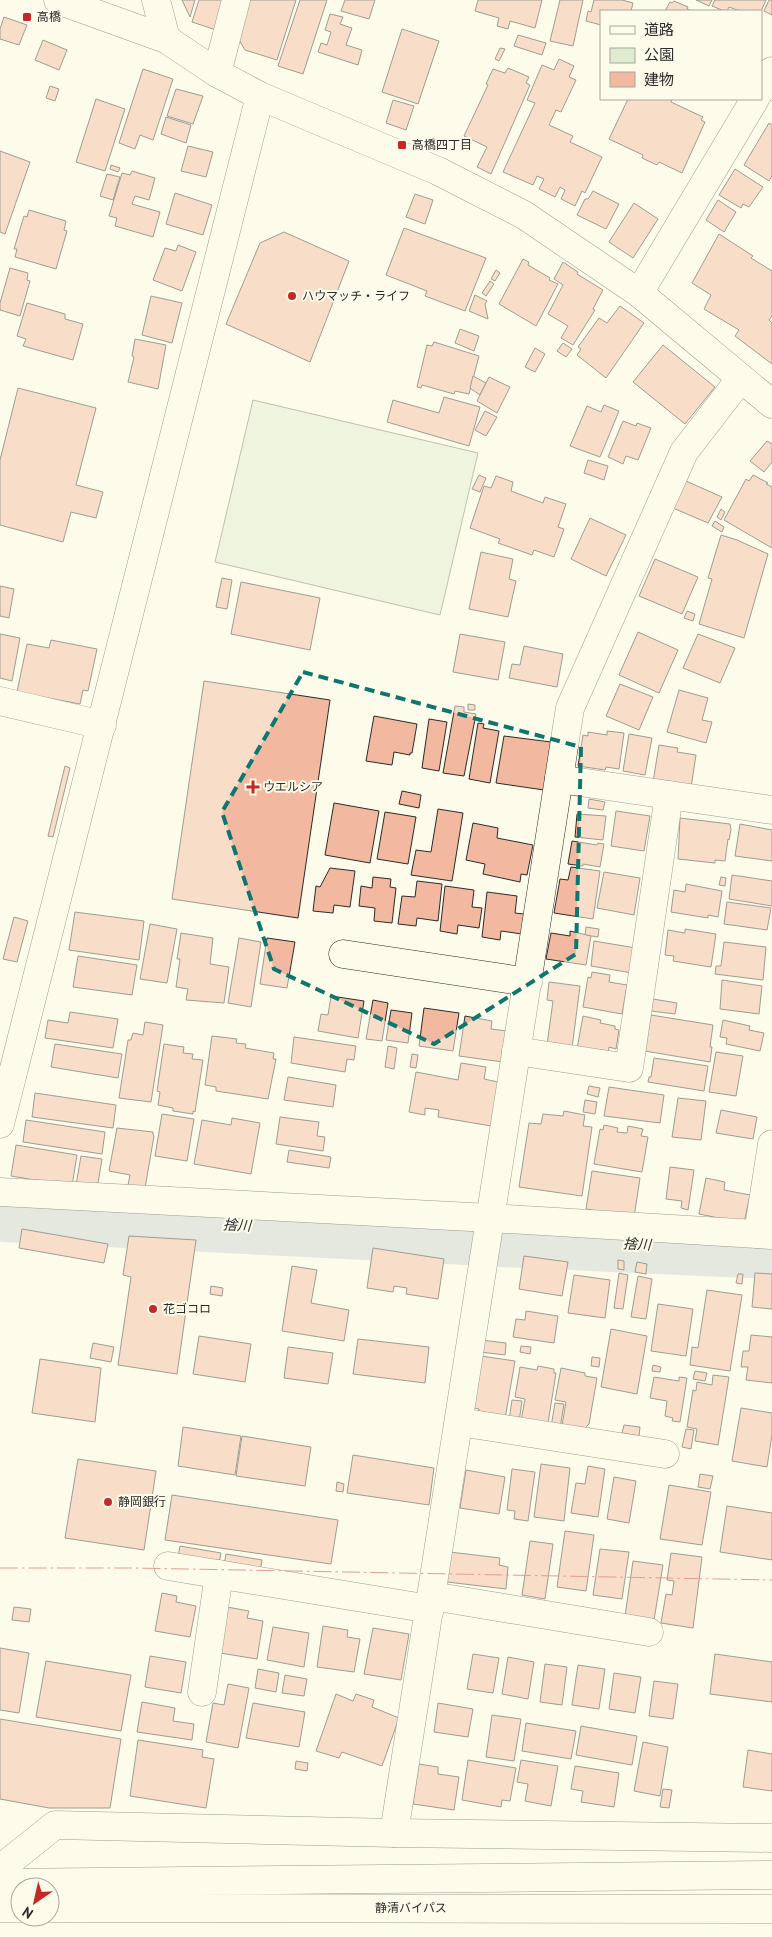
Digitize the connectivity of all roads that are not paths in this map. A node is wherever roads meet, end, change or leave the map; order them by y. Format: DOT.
graph roads {
  1 [pos="58,0"];
  2 [pos="156,0"];
  3 [pos="236,0"];
  4 [pos="166,39"];
  5 [pos="772,71"];
  6 [pos="216,73"];
  7 [pos="762,88"];
  8 [pos="260,96"];
  9 [pos="754,100"];
  10 [pos="639,293"];
  11 [pos="741,378"];
  12 [pos="772,404"];
  13 [pos="0,701"];
  14 [pos="102,725"];
  15 [pos="560,779"];
  16 [pos="670,795"];
  17 [pos="772,810"];
  18 [pos="343,954"];
  19 [pos="528,982"];
  20 [pos="516,1051"];
  21 [pos="0,1124"];
  22 [pos="772,1144"];
  23 [pos="0,1192"];
  24 [pos="490,1218"];
  25 [pos="765,1235"];
  26 [pos="459,1422"];
  27 [pos="665,1454"];
  28 [pos="168,1566"];
  29 [pos="219,1574"];
  30 [pos="431,1602"];
  31 [pos="649,1632"];
  32 [pos="202,1692"];
  33 [pos="394,1833"];
  34 [pos="772,1838"];
  35 [pos="0,1869"];
  36 [pos="772,1875"];
  37 [pos="0,1883"];
  38 [pos="60,1908"];
  39 [pos="772,1909"];
  1 -- 4 [label="main road"];
  2 -- 4 [label="main road"];
  3 -- 6 [label="main road"];
  4 -- 6 [label="main road"];
  5 -- 7 [label="main road"];
  6 -- 8 [label="main road"];
  8 -- 10 [label="main road"];
  8 -- 14 [label="main road"];
  9 -- 10 [label="main road"];
  10 -- 11 [label="main road"];
  11 -- 12 [label="main road"];
  11 -- 15 [label="main road"];
  13 -- 14 [label="main road"];
  14 -- 21 [label="main road"];
  15 -- 16 [label="main road"];
  15 -- 19 [label="main road"];
  16 -- 17 [label="main road"];
  16 -- 20 [label="main road"];
  18 -- 19 [label="main road"];
  19 -- 20 [label="main road"];
  20 -- 24 [label="main road"];
  22 -- 25 [label="main road"];
  23 -- 24 [label="main road"];
  24 -- 25 [label="main road"];
  24 -- 26 [label="main road"];
  26 -- 27 [label="main road"];
  26 -- 30 [label="main road"];
  28 -- 29 [label="main road"];
  29 -- 30 [label="main road"];
  29 -- 32 [label="main road"];
  30 -- 31 [label="main road"];
  30 -- 33 [label="main road"];
  33 -- 34 [label="main road"];
  33 -- 35 [label="main road"];
  36 -- 37 [label="main road"];
  38 -- 39 [label="main road, 静清バイパス"];
}
